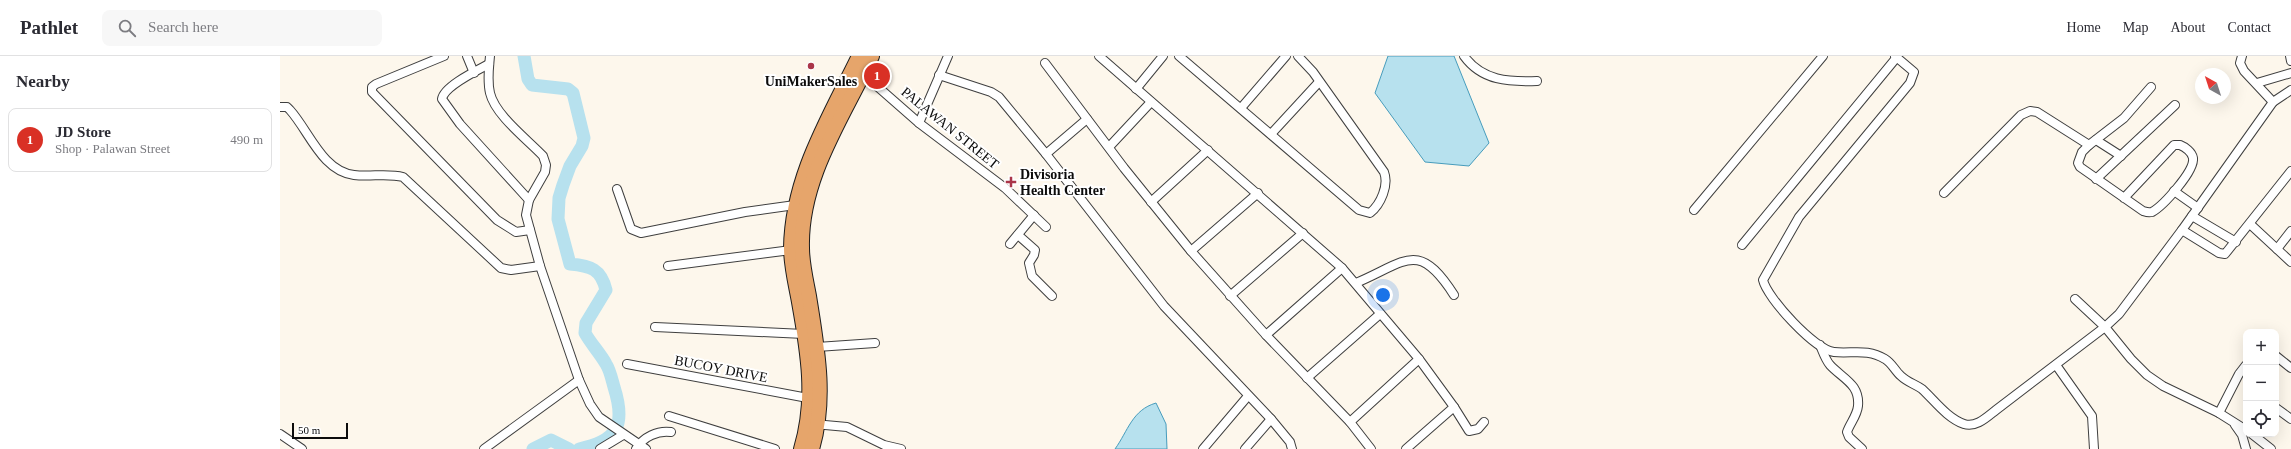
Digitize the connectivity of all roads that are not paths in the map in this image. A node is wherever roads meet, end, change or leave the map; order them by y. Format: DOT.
graph roads {
  1 [pos="444,56"];
  2 [pos="467,56"];
  3 [pos="948,56"];
  4 [pos="1099,56"];
  5 [pos="1162,56"];
  6 [pos="1179,56"];
  7 [pos="1286,56"];
  8 [pos="1298,56"];
  9 [pos="1464,56"];
  10 [pos="1823,56"];
  11 [pos="2242,56"];
  12 [pos="2290,56"];
  13 [pos="1896,57"];
  14 [pos="490,60"];
  15 [pos="861,61"];
  16 [pos="2291,61"];
  17 [pos="1045,63"];
  18 [pos="474,73"];
  19 [pos="2291,73"];
  20 [pos="939,76"];
  21 [pos="1537,81"];
  22 [pos="1319,82"];
  23 [pos="2257,83"];
  24 [pos="2151,87"];
  25 [pos="1136,88"];
  26 [pos="2291,90"];
  27 [pos="1151,102"];
  28 [pos="2273,102"];
  29 [pos="2175,105"];
  30 [pos="280,107"];
  31 [pos="1241,108"];
  32 [pos="1087,119"];
  33 [pos="919,122"];
  34 [pos="1271,134"];
  35 [pos="2093,142"];
  36 [pos="1109,147"];
  37 [pos="1208,150"];
  38 [pos="1046,154"];
  39 [pos="2121,156"];
  40 [pos="2291,171"];
  41 [pos="2096,179"];
  42 [pos="617,189"];
  43 [pos="2174,191"];
  44 [pos="1258,193"];
  45 [pos="1944,193"];
  46 [pos="2124,198"];
  47 [pos="529,200"];
  48 [pos="1151,202"];
  49 [pos="795,205"];
  50 [pos="2198,208"];
  51 [pos="1694,210"];
  52 [pos="1034,215"];
  53 [pos="2192,216"];
  54 [pos="2250,224"];
  55 [pos="1046,227"];
  56 [pos="530,230"];
  57 [pos="2182,230"];
  58 [pos="2291,231"];
  59 [pos="1303,232"];
  60 [pos="1018,235"];
  61 [pos="2236,242"];
  62 [pos="1010,244"];
  63 [pos="1742,245"];
  64 [pos="2277,249"];
  65 [pos="791,250"];
  66 [pos="1191,250"];
  67 [pos="2291,262"];
  68 [pos="540,266"];
  69 [pos="668,266"];
  70 [pos="1342,268"];
  71 [pos="1356,282"];
  72 [pos="1454,295"];
  73 [pos="1052,296"];
  74 [pos="1230,296"];
  75 [pos="2075,299"];
  76 [pos="1380,314"];
  77 [pos="655,327"];
  78 [pos="2105,327"];
  79 [pos="804,334"];
  80 [pos="1266,335"];
  81 [pos="875,343"];
  82 [pos="1820,346"];
  83 [pos="817,347"];
  84 [pos="2279,358"];
  85 [pos="1418,359"];
  86 [pos="627,364"];
  87 [pos="2056,365"];
  88 [pos="2291,368"];
  89 [pos="2243,369"];
  90 [pos="1307,378"];
  91 [pos="579,380"];
  92 [pos="1248,396"];
  93 [pos="815,399"];
  94 [pos="1454,406"];
  95 [pos="2279,410"];
  96 [pos="2219,413"];
  97 [pos="669,416"];
  98 [pos="1271,419"];
  99 [pos="2291,419"];
  100 [pos="1350,422"];
  101 [pos="1484,422"];
  102 [pos="2234,423"];
  103 [pos="813,424"];
  104 [pos="2243,428"];
  105 [pos="671,432"];
  106 [pos="620,433"];
  107 [pos="280,434"];
  108 [pos="2256,437"];
  109 [pos="640,448"];
  110 [pos="302,449"];
  111 [pos="484,449"];
  112 [pos="600,449"];
  113 [pos="775,449"];
  114 [pos="800,449"];
  115 [pos="812,449"];
  116 [pos="901,449"];
  117 [pos="1203,449"];
  118 [pos="1245,449"];
  119 [pos="1292,449"];
  120 [pos="1371,449"];
  121 [pos="1406,449"];
  122 [pos="1862,449"];
  123 [pos="2094,449"];
  124 [pos="2246,449"];
  125 [pos="2271,449"];
  1 -- 56 [label="street"];
  2 -- 18 [label="street"];
  3 -- 20 [label="street"];
  4 -- 25 [label="street"];
  5 -- 25 [label="street"];
  6 -- 31 [label="street"];
  7 -- 31 [label="street"];
  8 -- 22 [label="street"];
  9 -- 21 [label="street"];
  10 -- 51 [label="street"];
  11 -- 23 [label="street"];
  12 -- 16 [label="street"];
  13 -- 63 [label="street"];
  13 -- 82 [label="street"];
  14 -- 18 [label="street"];
  14 -- 47 [label="street"];
  15 -- 33 [label="street, PALAWAN STREET"];
  15 -- 49 [label="highway"];
  15 -- 83 [label="highway"];
  17 -- 32 [label="street"];
  18 -- 47 [label="street"];
  19 -- 23 [label="street"];
  20 -- 33 [label="street"];
  20 -- 38 [label="street"];
  22 -- 34 [label="street"];
  22 -- 34 [label="street"];
  23 -- 28 [label="street"];
  24 -- 35 [label="street"];
  25 -- 27 [label="street"];
  26 -- 28 [label="street"];
  27 -- 36 [label="street"];
  27 -- 37 [label="street"];
  28 -- 50 [label="street"];
  29 -- 39 [label="street"];
  30 -- 68 [label="street"];
  31 -- 34 [label="street"];
  32 -- 36 [label="street"];
  32 -- 38 [label="street"];
  33 -- 52 [label="street, PALAWAN STREET"];
  35 -- 39 [label="street"];
  35 -- 41 [label="street"];
  35 -- 45 [label="street"];
  36 -- 48 [label="street"];
  37 -- 44 [label="street"];
  37 -- 48 [label="street"];
  38 -- 92 [label="street"];
  39 -- 41 [label="street"];
  40 -- 54 [label="street"];
  41 -- 46 [label="street"];
  42 -- 49 [label="street"];
  43 -- 46 [label="street"];
  43 -- 46 [label="street"];
  43 -- 50 [label="street"];
  44 -- 59 [label="street"];
  44 -- 66 [label="street"];
  47 -- 56 [label="street"];
  48 -- 66 [label="street"];
  49 -- 65 [label="highway"];
  50 -- 53 [label="street"];
  52 -- 55 [label="street, PALAWAN STREET"];
  52 -- 60 [label="street"];
  53 -- 57 [label="street"];
  53 -- 61 [label="street"];
  54 -- 61 [label="street"];
  54 -- 64 [label="street"];
  56 -- 68 [label="street"];
  57 -- 61 [label="street"];
  57 -- 78 [label="street"];
  58 -- 64 [label="street"];
  59 -- 70 [label="street"];
  59 -- 74 [label="street"];
  60 -- 62 [label="street"];
  60 -- 73 [label="street"];
  64 -- 67 [label="street"];
  65 -- 69 [label="street"];
  65 -- 79 [label="highway"];
  66 -- 74 [label="street"];
  68 -- 91 [label="street"];
  70 -- 71 [label="street"];
  70 -- 80 [label="street"];
  71 -- 72 [label="street"];
  71 -- 76 [label="street"];
  74 -- 80 [label="street"];
  75 -- 78 [label="street"];
  76 -- 85 [label="street"];
  76 -- 90 [label="street"];
  77 -- 79 [label="street"];
  78 -- 87 [label="street"];
  78 -- 96 [label="street"];
  79 -- 93 [label="highway"];
  80 -- 90 [label="street"];
  81 -- 83 [label="street"];
  82 -- 87 [label="street"];
  82 -- 122 [label="street"];
  83 -- 93 [label="highway"];
  84 -- 88 [label="street"];
  85 -- 94 [label="street"];
  85 -- 100 [label="street"];
  86 -- 93 [label="street, BUCOY DRIVE"];
  87 -- 123 [label="street"];
  89 -- 96 [label="street"];
  90 -- 100 [label="street"];
  91 -- 106 [label="street"];
  91 -- 111 [label="street"];
  92 -- 98 [label="street"];
  92 -- 117 [label="street"];
  93 -- 103 [label="highway"];
  94 -- 101 [label="street"];
  94 -- 121 [label="street"];
  95 -- 99 [label="street"];
  96 -- 102 [label="street"];
  97 -- 113 [label="street"];
  98 -- 118 [label="street"];
  98 -- 119 [label="street"];
  100 -- 120 [label="street"];
  102 -- 104 [label="street"];
  102 -- 124 [label="street"];
  103 -- 114 [label="highway"];
  103 -- 115 [label="highway"];
  103 -- 116 [label="street"];
  105 -- 109 [label="street"];
  106 -- 109 [label="street"];
  106 -- 112 [label="street"];
  107 -- 110 [label="street"];
  108 -- 125 [label="street"];
}
